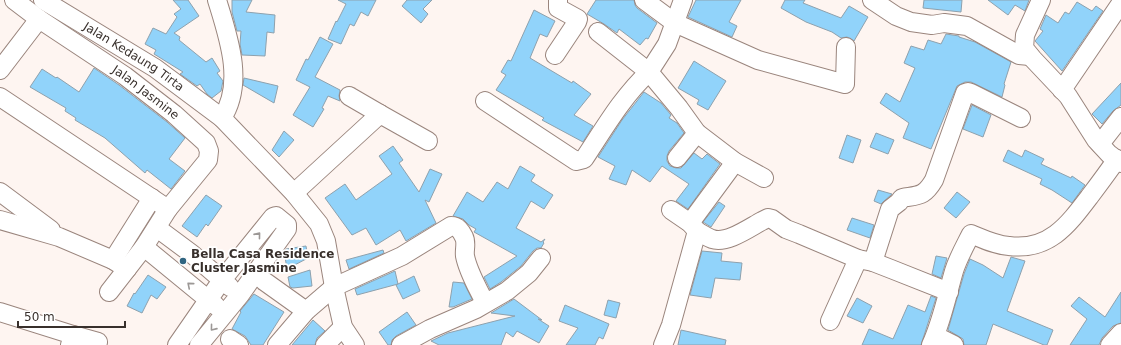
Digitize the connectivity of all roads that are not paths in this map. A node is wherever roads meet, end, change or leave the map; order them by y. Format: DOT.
graph roads {
  1 [pos="14,0"];
  2 [pos="43,0"];
  3 [pos="217,0"];
  4 [pos="558,0"];
  5 [pos="644,0"];
  6 [pos="684,0"];
  7 [pos="872,0"];
  8 [pos="1041,0"];
  9 [pos="1121,4"];
  10 [pos="39,19"];
  11 [pos="675,23"];
  12 [pos="598,32"];
  13 [pos="846,47"];
  14 [pos="555,55"];
  15 [pos="1030,56"];
  16 [pos="0,70"];
  17 [pos="648,72"];
  18 [pos="1062,90"];
  19 [pos="349,96"];
  20 [pos="0,97"];
  21 [pos="485,101"];
  22 [pos="380,114"];
  23 [pos="1121,117"];
  24 [pos="222,118"];
  25 [pos="1021,118"];
  26 [pos="697,133"];
  27 [pos="428,141"];
  28 [pos="1100,144"];
  29 [pos="677,158"];
  30 [pos="1119,161"];
  31 [pos="735,162"];
  32 [pos="764,178"];
  33 [pos="0,192"];
  34 [pos="294,193"];
  35 [pos="152,198"];
  36 [pos="168,209"];
  37 [pos="671,210"];
  38 [pos="0,220"];
  39 [pos="694,227"];
  40 [pos="157,228"];
  41 [pos="59,237"];
  42 [pos="144,247"];
  43 [pos="541,258"];
  44 [pos="865,260"];
  45 [pos="120,265"];
  46 [pos="222,280"];
  47 [pos="264,280"];
  48 [pos="334,287"];
  49 [pos="109,292"];
  50 [pos="949,292"];
  51 [pos="240,295"];
  52 [pos="208,299"];
  53 [pos="485,303"];
  54 [pos="306,311"];
  55 [pos="0,312"];
  56 [pos="225,312"];
  57 [pos="830,321"];
  58 [pos="343,327"];
  59 [pos="1121,333"];
  60 [pos="72,340"];
  61 [pos="934,340"];
  62 [pos="98,342"];
  63 [pos="177,345"];
  64 [pos="199,345"];
  65 [pos="277,345"];
  66 [pos="325,345"];
  67 [pos="355,345"];
  68 [pos="401,345"];
  69 [pos="663,345"];
  70 [pos="954,345"];
  71 [pos="1110,345"];
  1 -- 10 [label="street, Jalan Jasmine"];
  2 -- 24 [label="street, Jalan Kedaung Tirta"];
  3 -- 24 [label="street"];
  4 -- 14 [label="street"];
  5 -- 11 [label="street"];
  6 -- 11 [label="street"];
  7 -- 15 [label="street"];
  8 -- 15 [label="street"];
  9 -- 18 [label="street"];
  10 -- 16 [label="street"];
  10 -- 36 [label="street, Jalan Jasmine"];
  11 -- 13 [label="street"];
  11 -- 17 [label="street"];
  12 -- 17 [label="street"];
  15 -- 18 [label="street"];
  17 -- 21 [label="street"];
  17 -- 26 [label="street"];
  18 -- 28 [label="street"];
  19 -- 22 [label="street"];
  20 -- 35 [label="street"];
  22 -- 27 [label="street"];
  22 -- 34 [label="street"];
  23 -- 28 [label="street"];
  24 -- 34 [label="street, Jalan Kedaung Tirta"];
  25 -- 44 [label="street"];
  26 -- 29 [label="street"];
  26 -- 31 [label="street"];
  28 -- 30 [label="street"];
  30 -- 50 [label="street"];
  31 -- 32 [label="street"];
  31 -- 39 [label="street"];
  33 -- 41 [label="street"];
  34 -- 48 [label="street, Jalan Kedaung Tirta"];
  35 -- 36 [label="street"];
  35 -- 45 [label="street"];
  36 -- 40 [label="street, Jalan Jasmine"];
  37 -- 39 [label="street"];
  38 -- 41 [label="street"];
  39 -- 44 [label="street"];
  39 -- 69 [label="street"];
  40 -- 42 [label="street, Jalan Jasmine"];
  40 -- 46 [label="street"];
  41 -- 45 [label="street"];
  42 -- 45 [label="street, Jalan Jasmine"];
  52 -- 42 [label="street, one-way"];
  43 -- 53 [label="street"];
  44 -- 50 [label="street"];
  44 -- 57 [label="street"];
  45 -- 49 [label="street, Jalan Jasmine"];
  46 -- 51 [label="street"];
  46 -- 51 [label="street, one-way"];
  46 -- 52 [label="street"];
  47 -- 54 [label="street"];
  48 -- 53 [label="street"];
  48 -- 54 [label="street"];
  48 -- 58 [label="street, Jalan Kedaung Tirta"];
  50 -- 61 [label="street"];
  51 -- 56 [label="street"];
  52 -- 56 [label="street"];
  52 -- 63 [label="street"];
  53 -- 68 [label="street"];
  54 -- 65 [label="street"];
  55 -- 60 [label="street"];
  56 -- 64 [label="street, one-way"];
  58 -- 66 [label="street"];
  58 -- 67 [label="street, Jalan Kedaung Tirta"];
  59 -- 71 [label="street"];
  60 -- 62 [label="street"];
  61 -- 70 [label="street"];
}
